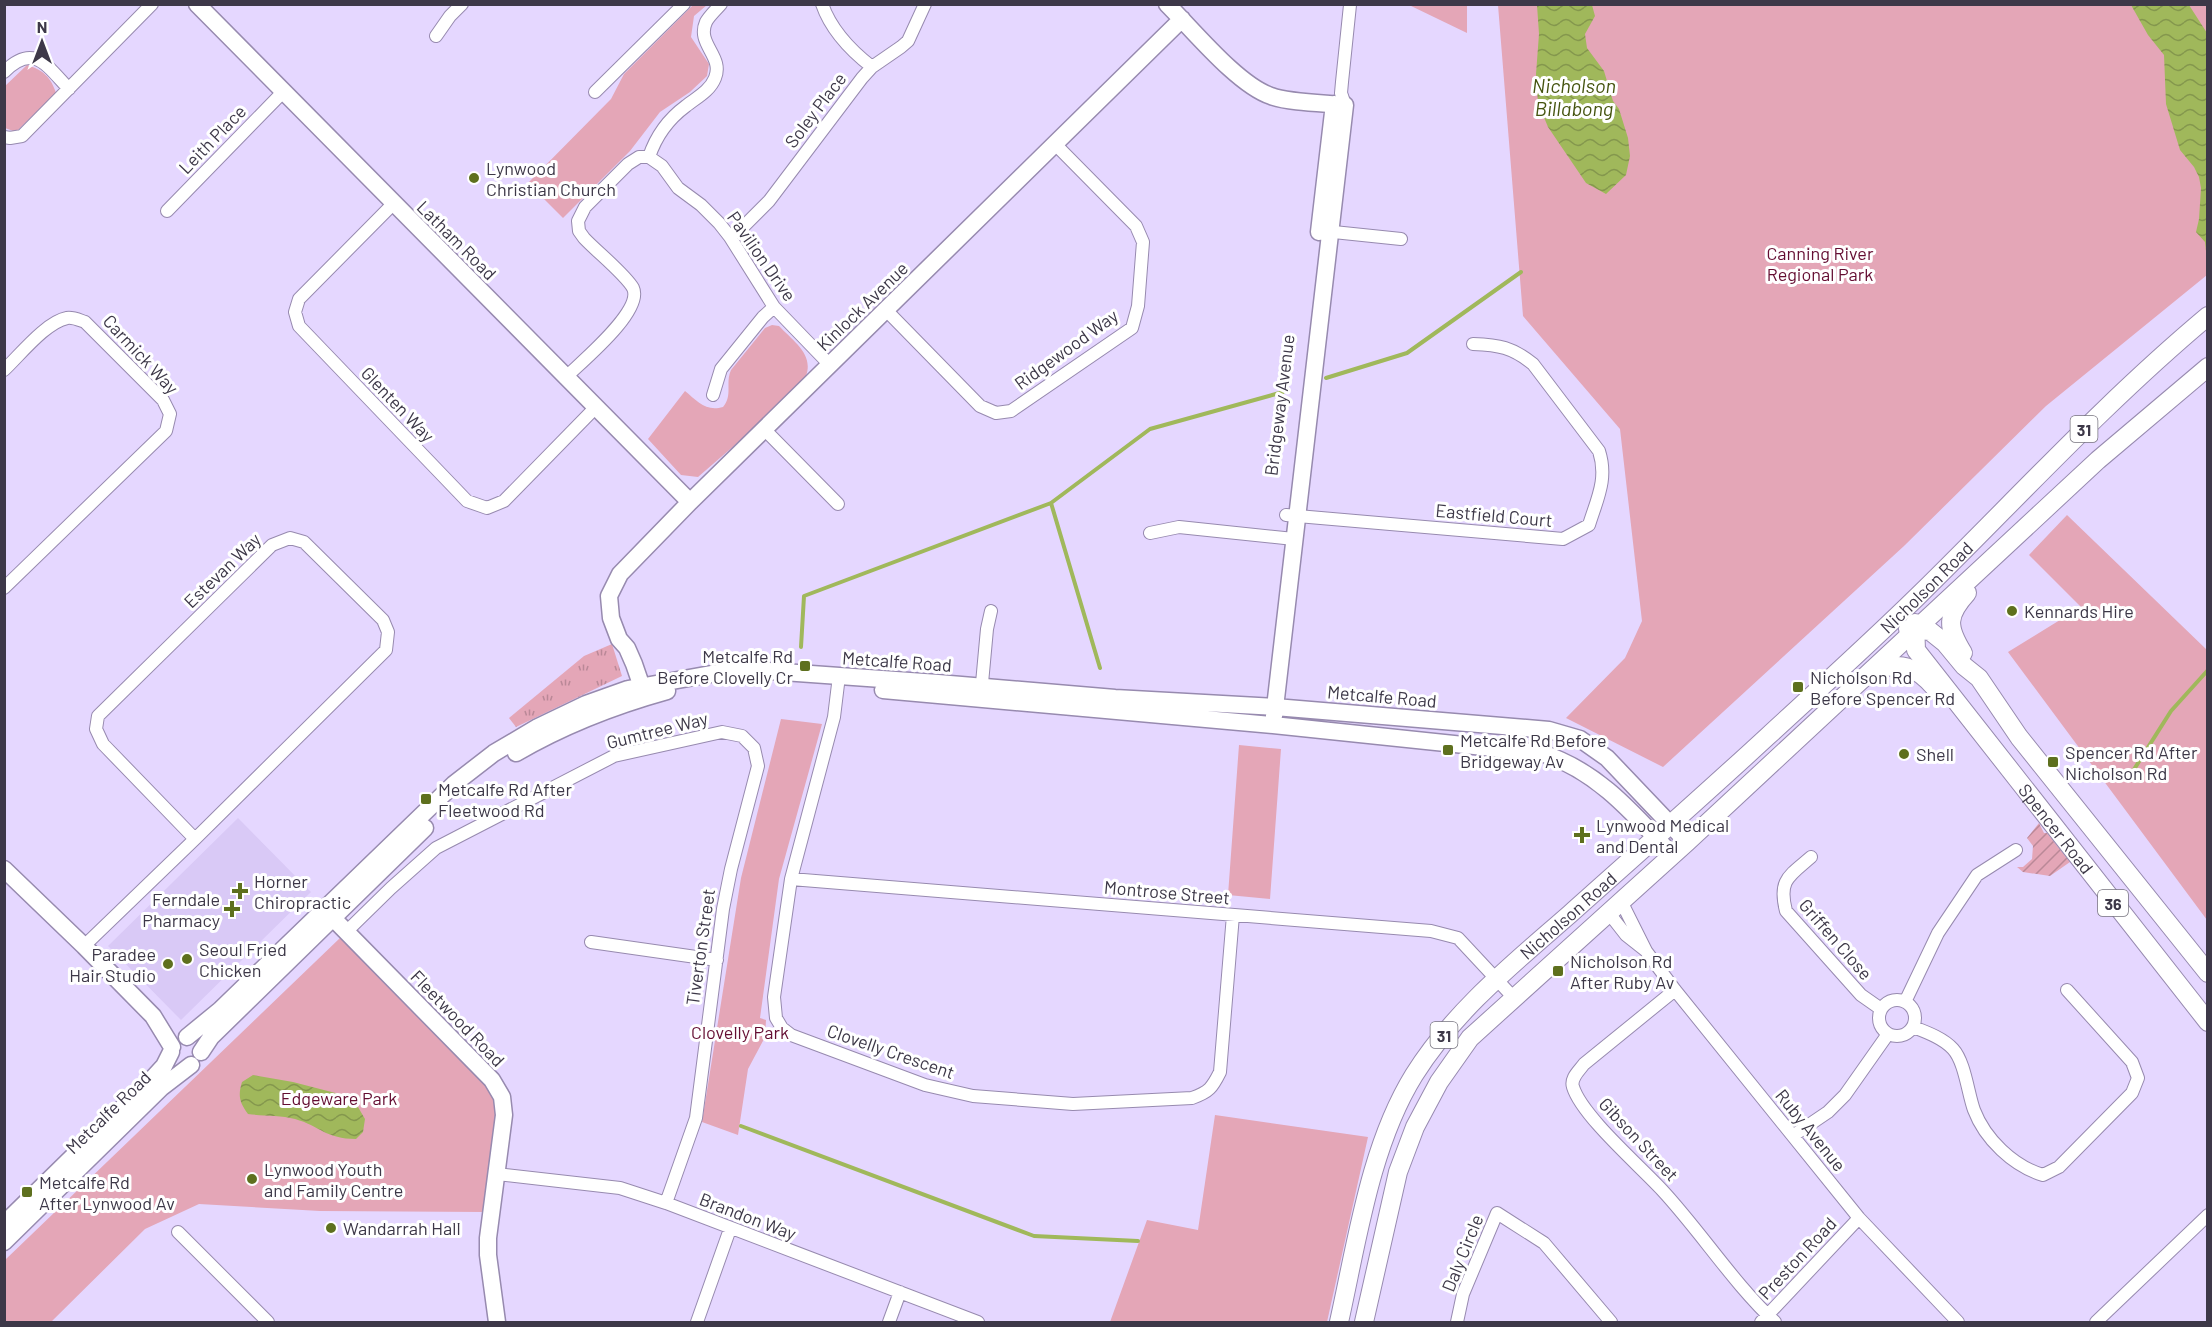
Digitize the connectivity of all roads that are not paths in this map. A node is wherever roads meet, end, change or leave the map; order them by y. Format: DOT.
graph roads {
  1 [pos="152,4"];
  2 [pos="197,4"];
  3 [pos="462,4"];
  4 [pos="684,4"];
  5 [pos="721,4"];
  6 [pos="822,4"];
  7 [pos="925,4"];
  8 [pos="1167,4"];
  9 [pos="1350,5"];
  10 [pos="1182,19"];
  11 [pos="436,36"];
  12 [pos="872,67"];
  13 [pos="4,72"];
  14 [pos="69,89"];
  15 [pos="283,92"];
  16 [pos="595,92"];
  17 [pos="1340,101"];
  18 [pos="4,137"];
  19 [pos="1055,144"];
  20 [pos="649,157"];
  21 [pos="393,204"];
  22 [pos="166,211"];
  23 [pos="1325,231"];
  24 [pos="730,237"];
  25 [pos="1401,240"];
  26 [pos="774,307"];
  27 [pos="886,310"];
  28 [pos="2202,321"];
  29 [pos="1473,344"];
  30 [pos="830,365"];
  31 [pos="2208,367"];
  32 [pos="4,370"];
  33 [pos="565,378"];
  34 [pos="713,395"];
  35 [pos="595,408"];
  36 [pos="764,429"];
  37 [pos="690,502"];
  38 [pos="838,504"];
  39 [pos="1291,516"];
  40 [pos="1150,533"];
  41 [pos="1288,538"];
  42 [pos="1994,556"];
  43 [pos="4,588"];
  44 [pos="1918,596"];
  45 [pos="991,611"];
  46 [pos="1886,626"];
  47 [pos="1915,630"];
  48 [pos="1870,671"];
  49 [pos="1979,678"];
  50 [pos="839,681"];
  51 [pos="636,693"];
  52 [pos="982,693"];
  53 [pos="1269,706"];
  54 [pos="1268,725"];
  55 [pos="742,736"];
  56 [pos="1998,755"];
  57 [pos="1671,824"];
  58 [pos="1656,838"];
  59 [pos="195,839"];
  60 [pos="1688,842"];
  61 [pos="2016,850"];
  62 [pos="1672,855"];
  63 [pos="1811,857"];
  64 [pos="4,869"];
  65 [pos="791,879"];
  66 [pos="1615,907"];
  67 [pos="328,914"];
  68 [pos="1233,915"];
  69 [pos="346,932"];
  70 [pos="591,942"];
  71 [pos="84,946"];
  72 [pos="717,960"];
  73 [pos="2208,973"];
  74 [pos="1497,978"];
  75 [pos="1675,990"];
  76 [pos="2067,990"];
  77 [pos="1514,997"];
  78 [pos="1905,1002"];
  79 [pos="1881,1009"];
  80 [pos="2208,1022"];
  81 [pos="1912,1027"];
  82 [pos="1888,1034"];
  83 [pos="179,1043"];
  84 [pos="196,1059"];
  85 [pos="1794,1136"];
  86 [pos="96,1143"];
  87 [pos="497,1174"];
  88 [pos="666,1203"];
  89 [pos="2208,1215"];
  90 [pos="1859,1218"];
  91 [pos="4,1224"];
  92 [pos="730,1229"];
  93 [pos="178,1232"];
  94 [pos="4,1242"];
  95 [pos="900,1292"];
  96 [pos="1768,1320"];
  97 [pos="268,1323"];
  98 [pos="497,1323"];
  99 [pos="697,1323"];
  100 [pos="889,1323"];
  101 [pos="978,1323"];
  102 [pos="1339,1323"];
  103 [pos="1364,1323"];
  104 [pos="1457,1323"];
  105 [pos="1611,1323"];
  106 [pos="1958,1323"];
  107 [pos="2096,1323"];
  1 -- 14 [label="street"];
  2 -- 15 [label="street, Latham Road"];
  3 -- 11 [label="street"];
  4 -- 16 [label="street"];
  5 -- 20 [label="street"];
  6 -- 12 [label="street"];
  7 -- 12 [label="street, Soley Place"];
  8 -- 10 [label="street"];
  9 -- 17 [label="street, Bridgeway Avenue"];
  10 -- 17 [label="street"];
  10 -- 19 [label="street, Kinlock Avenue"];
  12 -- 24 [label="street, Soley Place"];
  13 -- 14 [label="street"];
  14 -- 18 [label="street"];
  15 -- 21 [label="street, Latham Road"];
  15 -- 22 [label="street, Leith Place"];
  17 -- 23 [label="street, Bridgeway Avenue"];
  19 -- 27 [label="street, Kinlock Avenue"];
  19 -- 27 [label="street, Ridgewood Way"];
  20 -- 24 [label="street, Pavilion Drive"];
  20 -- 33 [label="street"];
  21 -- 33 [label="street, Latham Road"];
  21 -- 35 [label="street, Glenten Way"];
  23 -- 25 [label="street"];
  23 -- 39 [label="street, Bridgeway Avenue"];
  24 -- 26 [label="street, Pavilion Drive"];
  26 -- 30 [label="street, Pavilion Drive"];
  26 -- 34 [label="street"];
  27 -- 30 [label="street, Kinlock Avenue"];
  28 -- 44 [label="main road, Nicholson Road / 31"];
  29 -- 39 [label="street, Eastfield Court"];
  30 -- 36 [label="street, Kinlock Avenue"];
  31 -- 42 [label="main road, Nicholson Road / 31"];
  32 -- 43 [label="street, Carmick Way"];
  33 -- 35 [label="street, Latham Road"];
  35 -- 37 [label="street, Latham Road"];
  36 -- 37 [label="street, Kinlock Avenue"];
  36 -- 38 [label="street"];
  37 -- 51 [label="street, Kinlock Avenue"];
  39 -- 41 [label="street, Bridgeway Avenue"];
  40 -- 41 [label="street"];
  41 -- 53 [label="street, Bridgeway Avenue"];
  42 -- 47 [label="main road, Nicholson Road / 31"];
  42 -- 49 [label="main road"];
  44 -- 46 [label="main road, Nicholson Road / 31"];
  44 -- 47 [label="main road, Spencer Road / 36"];
  45 -- 52 [label="street"];
  46 -- 47 [label="main road, Spencer Road / 36"];
  46 -- 57 [label="main road, Nicholson Road / 31"];
  47 -- 48 [label="main road, Nicholson Road / 31"];
  47 -- 49 [label="main road, Spencer Road / 36"];
  47 -- 56 [label="main road, Spencer Road / 36"];
  48 -- 56 [label="main road, 36"];
  48 -- 60 [label="main road, Nicholson Road / 31"];
  49 -- 73 [label="main road, Spencer Road / 36"];
  50 -- 51 [label="street, Metcalfe Road"];
  50 -- 52 [label="street, Metcalfe Road"];
  50 -- 65 [label="street, Clovelly Crescent"];
  51 -- 67 [label="street, Metcalfe Road"];
  52 -- 53 [label="street, Metcalfe Road"];
  52 -- 54 [label="street, Metcalfe Road"];
  53 -- 54 [label="street, Bridgeway Avenue"];
  53 -- 57 [label="street, Metcalfe Road"];
  54 -- 58 [label="street, Metcalfe Road"];
  55 -- 69 [label="street, Gumtree Way"];
  55 -- 72 [label="street, Tiverton Street"];
  56 -- 80 [label="main road, Spencer Road / 36"];
  57 -- 58 [label="main road, Nicholson Road / 31"];
  57 -- 60 [label="street, Metcalfe Road"];
  58 -- 62 [label="street, Metcalfe Road"];
  58 -- 74 [label="main road, Nicholson Road / 31"];
  59 -- 59 [label="street, Estevan Way"];
  59 -- 71 [label="street, Estevan Way"];
  60 -- 62 [label="main road, Nicholson Road / 31"];
  61 -- 78 [label="street"];
  62 -- 66 [label="main road, Nicholson Road / 31"];
  63 -- 79 [label="street, Griffen Close"];
  64 -- 71 [label="street"];
  65 -- 68 [label="street, Montrose Street"];
  65 -- 68 [label="street, Clovelly Crescent"];
  66 -- 75 [label="street, Ruby Avenue"];
  66 -- 77 [label="main road, Nicholson Road / 31"];
  67 -- 69 [label="street, Fleetwood Road"];
  67 -- 83 [label="street, Metcalfe Road"];
  67 -- 84 [label="street, Metcalfe Road"];
  68 -- 74 [label="street, Montrose Street"];
  69 -- 87 [label="street, Fleetwood Road"];
  70 -- 72 [label="street"];
  71 -- 83 [label="street"];
  72 -- 88 [label="street, Tiverton Street"];
  74 -- 77 [label="street, Montrose Street"];
  74 -- 102 [label="main road, Nicholson Road / 31"];
  75 -- 85 [label="street, Ruby Avenue"];
  75 -- 96 [label="street, Gibson Street"];
  76 -- 81 [label="street"];
  77 -- 103 [label="main road, Nicholson Road / 31"];
  78 -- 79 [label="street"];
  78 -- 81 [label="street"];
  79 -- 82 [label="street"];
  81 -- 82 [label="street"];
  82 -- 85 [label="street"];
  83 -- 84 [label="street"];
  83 -- 84 [label="street"];
  83 -- 86 [label="street, Metcalfe Road"];
  84 -- 86 [label="street, Metcalfe Road"];
  85 -- 90 [label="street, Ruby Avenue"];
  86 -- 91 [label="street, Metcalfe Road"];
  86 -- 94 [label="street, Metcalfe Road"];
  87 -- 88 [label="street, Brandon Way"];
  87 -- 98 [label="street, Fleetwood Road"];
  88 -- 92 [label="street, Brandon Way"];
  89 -- 107 [label="street"];
  90 -- 96 [label="street, Preston Road"];
  90 -- 106 [label="street, Ruby Avenue"];
  92 -- 95 [label="street, Brandon Way"];
  92 -- 99 [label="street"];
  93 -- 97 [label="street"];
  95 -- 100 [label="street"];
  95 -- 101 [label="street, Brandon Way"];
  104 -- 105 [label="street, Daly Circle"];
}
